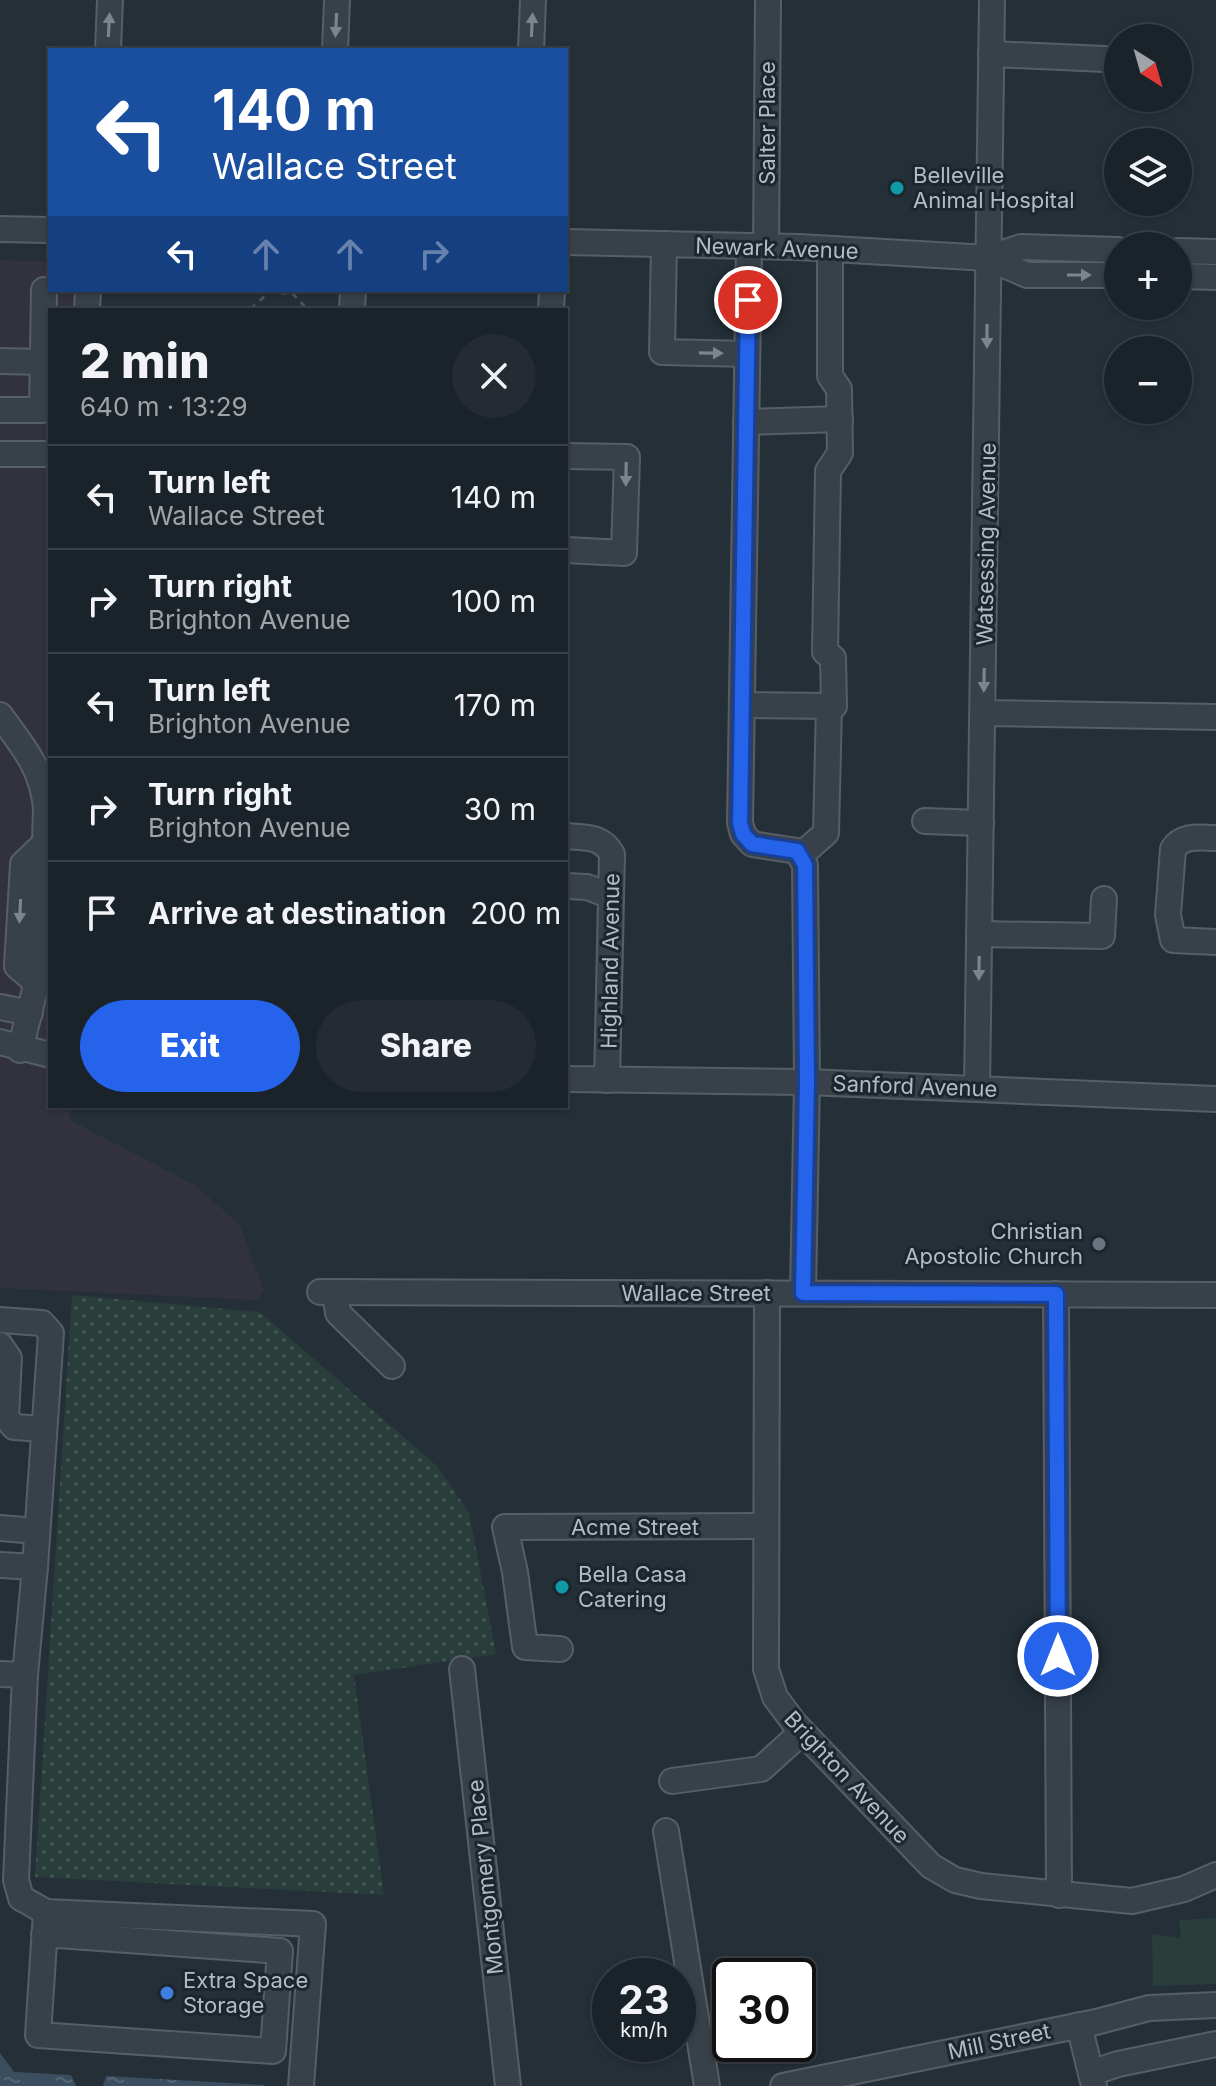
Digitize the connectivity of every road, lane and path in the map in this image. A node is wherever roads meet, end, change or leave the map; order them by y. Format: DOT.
graph roads {
  1 [pos="110,0"];
  2 [pos="337,0"];
  3 [pos="533,0"];
  4 [pos="768,0"];
  5 [pos="992,0"];
  6 [pos="108,48"];
  7 [pos="335,48"];
  8 [pos="531,48"];
  9 [pos="991,54"];
  10 [pos="1104,59"];
  11 [pos="0,229"];
  12 [pos="48,230"];
  13 [pos="568,242"];
  14 [pos="664,244"];
  15 [pos="758,246"];
  16 [pos="830,249"];
  17 [pos="1104,250"];
  18 [pos="1192,251"];
  19 [pos="1216,252"];
  20 [pos="988,258"];
  21 [pos="1104,275"];
  22 [pos="1192,276"];
  23 [pos="1216,277"];
  24 [pos="44,290"];
  25 [pos="269,292"];
  26 [pos="269,292"];
  27 [pos="252,308"];
  28 [pos="306,308"];
  29 [pos="747,354"];
  30 [pos="0,361"];
  31 [pos="43,362"];
  32 [pos="0,410"];
  33 [pos="840,419"];
  34 [pos="746,422"];
  35 [pos="2,454"];
  36 [pos="48,454"];
  37 [pos="568,456"];
  38 [pos="568,550"];
  39 [pos="742,705"];
  40 [pos="829,706"];
  41 [pos="983,713"];
  42 [pos="0,715"];
  43 [pos="1216,717"];
  44 [pos="44,767"];
  45 [pos="925,821"];
  46 [pos="981,823"];
  47 [pos="568,836"];
  48 [pos="1216,838"];
  49 [pos="801,855"];
  50 [pos="568,886"];
  51 [pos="611,896"];
  52 [pos="1104,899"];
  53 [pos="979,934"];
  54 [pos="1216,942"];
  55 [pos="0,1007"];
  56 [pos="30,1013"];
  57 [pos="10,1046"];
  58 [pos="47,1055"];
  59 [pos="568,1079"];
  60 [pos="607,1080"];
  61 [pos="807,1082"];
  62 [pos="977,1088"];
  63 [pos="1216,1099"];
  64 [pos="767,1293"];
  65 [pos="803,1293"];
  66 [pos="1056,1294"];
  67 [pos="1216,1295"];
  68 [pos="0,1320"];
  69 [pos="0,1345"];
  70 [pos="392,1366"];
  71 [pos="44,1429"];
  72 [pos="765,1526"];
  73 [pos="0,1528"];
  74 [pos="37,1531"];
  75 [pos="0,1565"];
  76 [pos="35,1567"];
  77 [pos="560,1649"];
  78 [pos="462,1669"];
  79 [pos="0,1674"];
  80 [pos="25,1675"];
  81 [pos="802,1732"];
  82 [pos="672,1781"];
  83 [pos="666,1831"];
  84 [pos="1216,1875"];
  85 [pos="1059,1895"];
  86 [pos="45,1923"];
  87 [pos="1216,2005"];
  88 [pos="1079,2025"];
  89 [pos="1216,2044"];
  90 [pos="854,2079"];
  91 [pos="1093,2079"];
  92 [pos="301,2086"];
  93 [pos="508,2086"];
  94 [pos="707,2086"];
  95 [pos="783,2086"];
  6 -- 1 [label="street, one-way"];
  2 -- 7 [label="street, one-way"];
  8 -- 3 [label="street, one-way"];
  4 -- 15 [label="street, Salter Place"];
  5 -- 9 [label="street, Watsessing Avenue"];
  9 -- 10 [label="street"];
  9 -- 20 [label="street, Watsessing Avenue"];
  11 -- 12 [label="street"];
  13 -- 14 [label="street, Newark Avenue"];
  14 -- 15 [label="street, Newark Avenue"];
  14 -- 29 [label="street, one-way"];
  15 -- 16 [label="street, Newark Avenue"];
  15 -- 29 [label="street"];
  16 -- 20 [label="street, Newark Avenue"];
  16 -- 33 [label="street"];
  17 -- 20 [label="street, Newark Avenue"];
  18 -- 19 [label="street"];
  20 -- 21 [label="street, Newark Avenue, one-way"];
  20 -- 41 [label="street, Watsessing Avenue, one-way"];
  22 -- 23 [label="street"];
  24 -- 31 [label="street"];
  25 -- 28 [label="path"];
  26 -- 27 [label="path"];
  29 -- 34 [label="street"];
  30 -- 31 [label="street"];
  31 -- 32 [label="street"];
  33 -- 34 [label="street"];
  33 -- 40 [label="street"];
  34 -- 39 [label="street"];
  35 -- 36 [label="street"];
  37 -- 38 [label="street, one-way"];
  39 -- 40 [label="street"];
  39 -- 49 [label="street"];
  40 -- 49 [label="street"];
  41 -- 43 [label="street"];
  41 -- 46 [label="street, Watsessing Avenue"];
  42 -- 44 [label="street"];
  44 -- 56 [label="street"];
  45 -- 46 [label="street"];
  46 -- 53 [label="street, Watsessing Avenue"];
  47 -- 51 [label="street, Highland Avenue"];
  48 -- 54 [label="street"];
  49 -- 61 [label="street"];
  50 -- 51 [label="street"];
  51 -- 60 [label="street, Highland Avenue"];
  52 -- 53 [label="street"];
  53 -- 62 [label="street, Watsessing Avenue, one-way"];
  55 -- 56 [label="street"];
  56 -- 57 [label="street"];
  57 -- 58 [label="street"];
  59 -- 60 [label="street, Sanford Avenue"];
  60 -- 61 [label="street, Sanford Avenue"];
  61 -- 62 [label="street, Sanford Avenue"];
  61 -- 65 [label="street"];
  62 -- 63 [label="street, Sanford Avenue"];
  64 -- 65 [label="street, Wallace Street"];
  64 -- 70 [label="street, Wallace Street"];
  64 -- 72 [label="street, Brighton Avenue"];
  65 -- 66 [label="street, Wallace Street"];
  66 -- 67 [label="street, Wallace Street"];
  66 -- 85 [label="street"];
  68 -- 71 [label="street"];
  69 -- 71 [label="street"];
  71 -- 74 [label="street"];
  72 -- 77 [label="street, Acme Street"];
  72 -- 81 [label="street, Brighton Avenue"];
  73 -- 74 [label="street"];
  74 -- 76 [label="street"];
  75 -- 76 [label="street"];
  76 -- 80 [label="street"];
  78 -- 93 [label="street, Montgomery Place"];
  79 -- 80 [label="street"];
  80 -- 86 [label="street"];
  81 -- 82 [label="street"];
  81 -- 85 [label="street, Brighton Avenue"];
  83 -- 94 [label="street"];
  84 -- 85 [label="street, Brighton Avenue"];
  86 -- 86 [label="street"];
  86 -- 92 [label="street"];
  87 -- 88 [label="street, Mill Street"];
  88 -- 90 [label="street, Mill Street"];
  88 -- 91 [label="street"];
  89 -- 91 [label="street"];
  90 -- 95 [label="street, Mill Street"];
}
